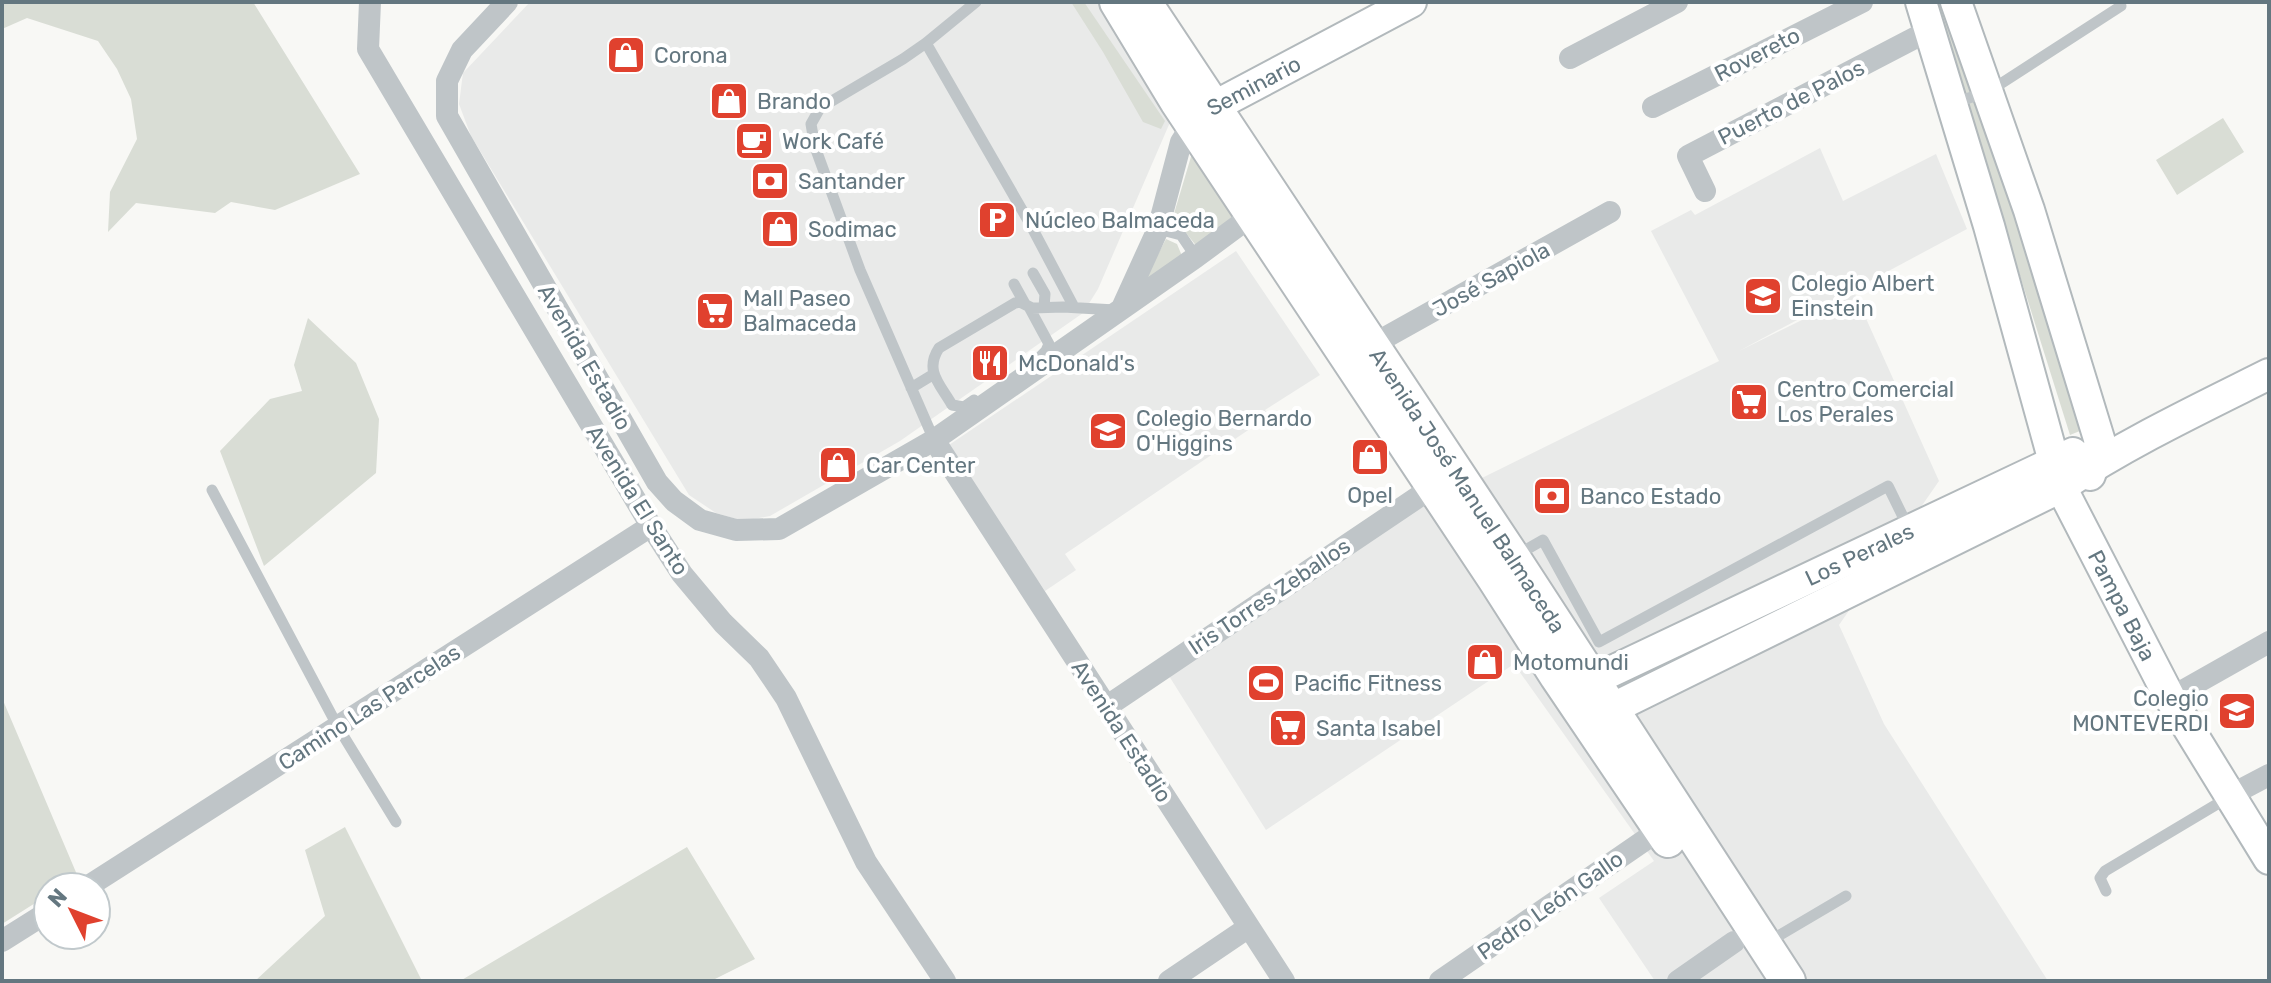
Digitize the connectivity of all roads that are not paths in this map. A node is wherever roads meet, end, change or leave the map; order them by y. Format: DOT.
graph roads {
  1 [pos="370,2"];
  2 [pos="507,2"];
  3 [pos="976,2"];
  4 [pos="1117,2"];
  5 [pos="1144,2"];
  6 [pos="1411,2"];
  7 [pos="1677,2"];
  8 [pos="1862,2"];
  9 [pos="1956,2"];
  10 [pos="2121,6"];
  11 [pos="1373,11"];
  12 [pos="1926,16"];
  13 [pos="926,43"];
  14 [pos="1570,58"];
  15 [pos="1988,92"];
  16 [pos="1952,103"];
  17 [pos="1653,107"];
  18 [pos="1203,115"];
  19 [pos="1705,191"];
  20 [pos="2029,210"];
  21 [pos="1610,212"];
  22 [pos="1254,214"];
  23 [pos="1989,226"];
  24 [pos="1158,229"];
  25 [pos="1196,257"];
  26 [pos="1033,273"];
  27 [pos="1014,284"];
  28 [pos="1027,306"];
  29 [pos="1044,307"];
  30 [pos="1074,307"];
  31 [pos="1121,309"];
  32 [pos="1372,345"];
  33 [pos="934,374"];
  34 [pos="2269,374"];
  35 [pos="911,388"];
  36 [pos="934,440"];
  37 [pos="2097,453"];
  38 [pos="2058,474"];
  39 [pos="1433,487"];
  40 [pos="212,490"];
  41 [pos="2074,514"];
  42 [pos="651,526"];
  43 [pos="1909,530"];
  44 [pos="1513,558"];
  45 [pos="1770,596"];
  46 [pos="1779,626"];
  47 [pos="2269,642"];
  48 [pos="1580,686"];
  49 [pos="2170,698"];
  50 [pos="1106,707"];
  51 [pos="1599,716"];
  52 [pos="338,727"];
  53 [pos="2269,775"];
  54 [pos="2229,796"];
  55 [pos="396,822"];
  56 [pos="1661,829"];
  57 [pos="2269,859"];
  58 [pos="112,871"];
  59 [pos="2106,891"];
  60 [pos="1846,896"];
  61 [pos="32,922"];
  62 [pos="1249,927"];
  63 [pos="2,941"];
  64 [pos="1749,943"];
  65 [pos="1449,978"];
  66 [pos="945,981"];
  67 [pos="1169,981"];
  68 [pos="1284,981"];
  69 [pos="1678,981"];
  70 [pos="1760,981"];
  71 [pos="1788,981"];
  1 -- 42 [label="street, Avenida El Santo"];
  2 -- 36 [label="street, Avenida Estadio"];
  3 -- 13 [label="lane"];
  4 -- 18 [label="main road, Avenida José Manuel Balmaceda"];
  5 -- 18 [label="main road, Avenida José Manuel Balmaceda"];
  6 -- 11 [label="street, Seminario"];
  7 -- 14 [label="street"];
  8 -- 17 [label="street, Rovereto"];
  9 -- 15 [label="street"];
  10 -- 15 [label="lane"];
  11 -- 18 [label="street, Seminario"];
  12 -- 16 [label="street, Pampa Baja"];
  12 -- 19 [label="street, Puerto de Palos"];
  13 -- 30 [label="lane"];
  13 -- 35 [label="lane"];
  15 -- 16 [label="lane"];
  15 -- 20 [label="street"];
  16 -- 23 [label="street, Pampa Baja"];
  18 -- 22 [label="main road, Avenida José Manuel Balmaceda"];
  18 -- 24 [label="street, Seminario"];
  18 -- 32 [label="main road, Avenida José Manuel Balmaceda"];
  20 -- 23 [label="street"];
  20 -- 37 [label="street"];
  21 -- 32 [label="street, José Sapiola"];
  22 -- 25 [label="street, Avenida Estadio"];
  22 -- 39 [label="main road, Avenida José Manuel Balmaceda"];
  23 -- 38 [label="street, Pampa Baja"];
  24 -- 25 [label="lane"];
  24 -- 31 [label="street, Seminario"];
  25 -- 31 [label="street, Avenida Estadio"];
  26 -- 29 [label="lane"];
  27 -- 28 [label="lane"];
  28 -- 29 [label="lane"];
  28 -- 33 [label="lane"];
  28 -- 33 [label="lane"];
  29 -- 30 [label="lane"];
  30 -- 31 [label="lane"];
  31 -- 36 [label="street, Avenida Estadio"];
  32 -- 44 [label="main road, Avenida José Manuel Balmaceda"];
  33 -- 35 [label="lane"];
  34 -- 37 [label="street, Los Perales"];
  35 -- 36 [label="lane"];
  36 -- 50 [label="street, Avenida Estadio"];
  37 -- 38 [label="street, Los Perales"];
  37 -- 41 [label="street"];
  38 -- 41 [label="street, Pampa Baja"];
  38 -- 43 [label="street, Los Perales"];
  38 -- 46 [label="street, Los Perales"];
  39 -- 48 [label="main road, Avenida José Manuel Balmaceda"];
  39 -- 50 [label="street, Iris Torres Zeballos"];
  40 -- 52 [label="lane"];
  41 -- 49 [label="street, Pampa Baja"];
  42 -- 52 [label="street, Camino Las Parcelas"];
  42 -- 66 [label="street, Avenida El Santo"];
  43 -- 44 [label="lane"];
  43 -- 45 [label="street, Los Perales"];
  44 -- 48 [label="main road, Avenida José Manuel Balmaceda"];
  45 -- 46 [label="street"];
  45 -- 48 [label="street, Los Perales"];
  46 -- 51 [label="street, Los Perales"];
  47 -- 49 [label="street"];
  48 -- 51 [label="main road, Avenida José Manuel Balmaceda"];
  49 -- 54 [label="street, Pampa Baja"];
  50 -- 62 [label="street, Avenida Estadio"];
  51 -- 56 [label="main road, Avenida José Manuel Balmaceda"];
  51 -- 64 [label="main road, Avenida José Manuel Balmaceda"];
  52 -- 55 [label="lane"];
  52 -- 58 [label="street, Camino Las Parcelas"];
  53 -- 54 [label="street"];
  54 -- 57 [label="street, Pampa Baja"];
  54 -- 59 [label="lane"];
  56 -- 64 [label="main road, Avenida José Manuel Balmaceda"];
  56 -- 65 [label="street, Pedro León Gallo"];
  60 -- 64 [label="lane"];
  61 -- 63 [label="street"];
  62 -- 67 [label="street"];
  62 -- 68 [label="street, Avenida Estadio"];
  64 -- 69 [label="street"];
  64 -- 70 [label="main road, Avenida José Manuel Balmaceda"];
  64 -- 71 [label="main road, Avenida José Manuel Balmaceda"];
}
